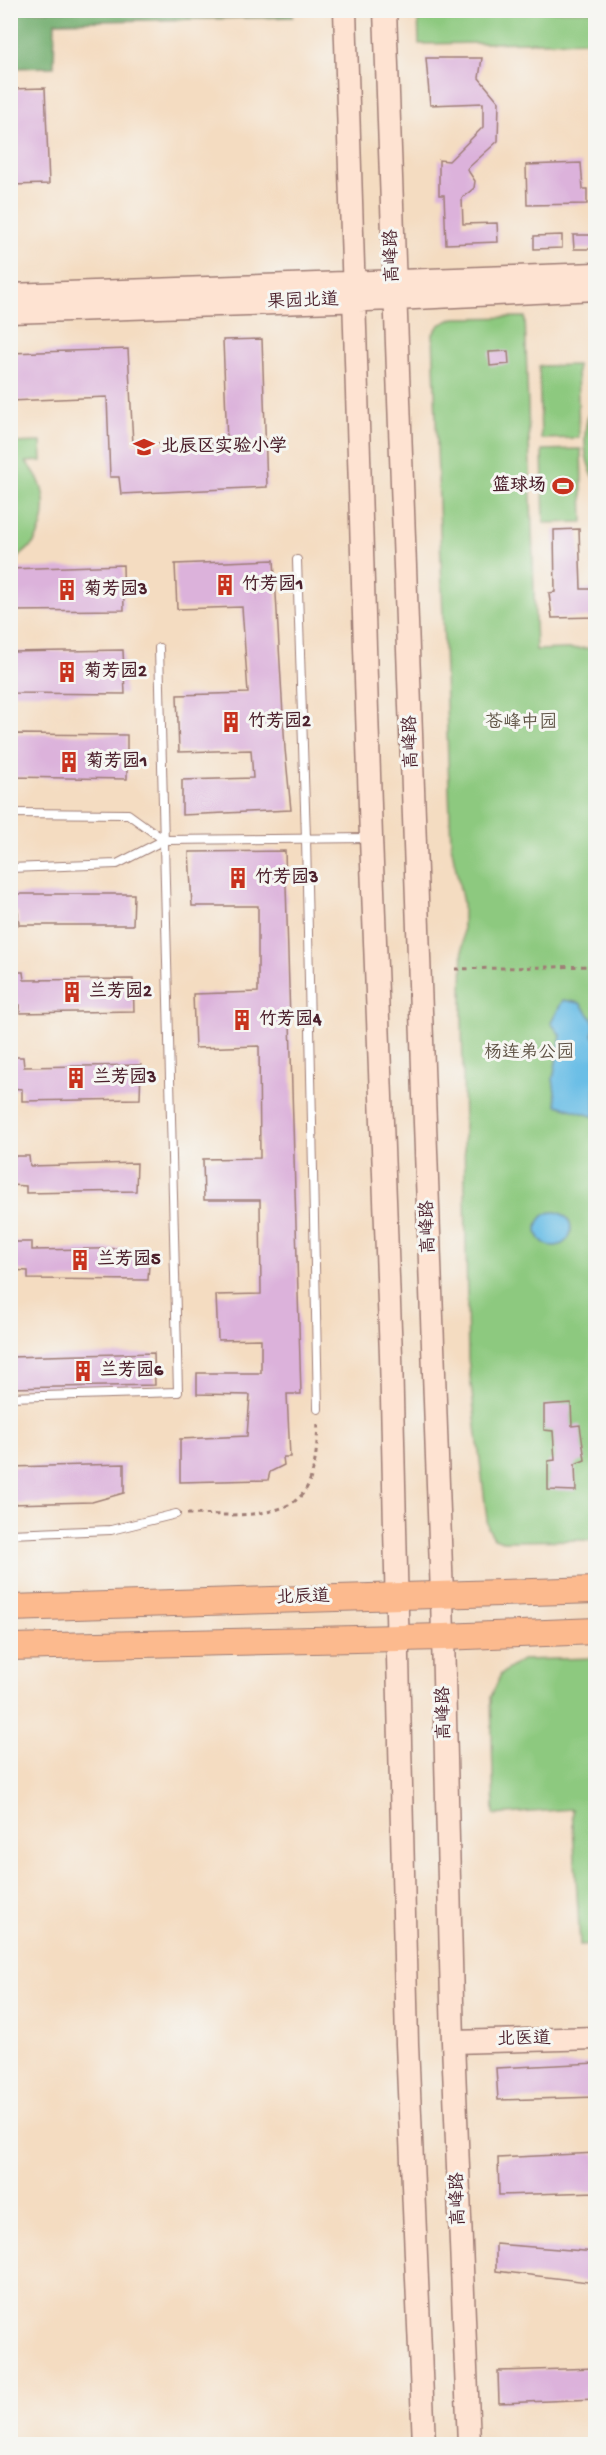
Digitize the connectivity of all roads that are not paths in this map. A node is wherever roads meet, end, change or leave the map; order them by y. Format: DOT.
graph roads {
  1 [pos="345,10"];
  2 [pos="385,10"];
  3 [pos="596,274"];
  4 [pos="596,289"];
  5 [pos="395,290"];
  6 [pos="355,291"];
  7 [pos="10,295"];
  8 [pos="10,312"];
  9 [pos="297,560"];
  10 [pos="159,648"];
  11 [pos="10,813"];
  12 [pos="306,838"];
  13 [pos="371,838"];
  14 [pos="164,840"];
  15 [pos="10,868"];
  16 [pos="10,1397"];
  17 [pos="318,1410"];
  18 [pos="176,1514"];
  19 [pos="10,1534"];
  20 [pos="596,1590"];
  21 [pos="396,1596"];
  22 [pos="442,1596"];
  23 [pos="10,1608"];
  24 [pos="596,1631"];
  25 [pos="443,1637"];
  26 [pos="397,1638"];
  27 [pos="10,1647"];
  28 [pos="596,2038"];
  29 [pos="453,2042"];
  30 [pos="424,2445"];
  31 [pos="469,2445"];
  1 -- 6 [label="main road"];
  2 -- 5 [label="main road, 高峰路"];
  3 -- 5 [label="main road, 果园北道"];
  4 -- 5 [label="main road, 果园北道"];
  5 -- 6 [label="main road, 果园北道"];
  5 -- 22 [label="main road, 高峰路"];
  6 -- 7 [label="main road, 果园北道"];
  6 -- 8 [label="main road, 果园北道"];
  6 -- 13 [label="main road"];
  9 -- 12 [label="lane"];
  10 -- 14 [label="lane"];
  11 -- 14 [label="lane"];
  12 -- 13 [label="lane"];
  12 -- 14 [label="lane"];
  12 -- 17 [label="lane"];
  13 -- 21 [label="main road"];
  14 -- 15 [label="lane"];
  14 -- 16 [label="lane"];
  18 -- 19 [label="lane"];
  20 -- 22 [label="main road, 北辰道"];
  21 -- 22 [label="main road, 北辰道"];
  21 -- 23 [label="main road, 北辰道"];
  21 -- 26 [label="main road"];
  22 -- 25 [label="main road, 高峰路"];
  24 -- 25 [label="main road"];
  25 -- 26 [label="main road"];
  25 -- 29 [label="main road, 高峰路"];
  26 -- 27 [label="main road"];
  26 -- 30 [label="main road"];
  28 -- 29 [label="main road, 北医道"];
  29 -- 31 [label="main road, 高峰路"];
}
